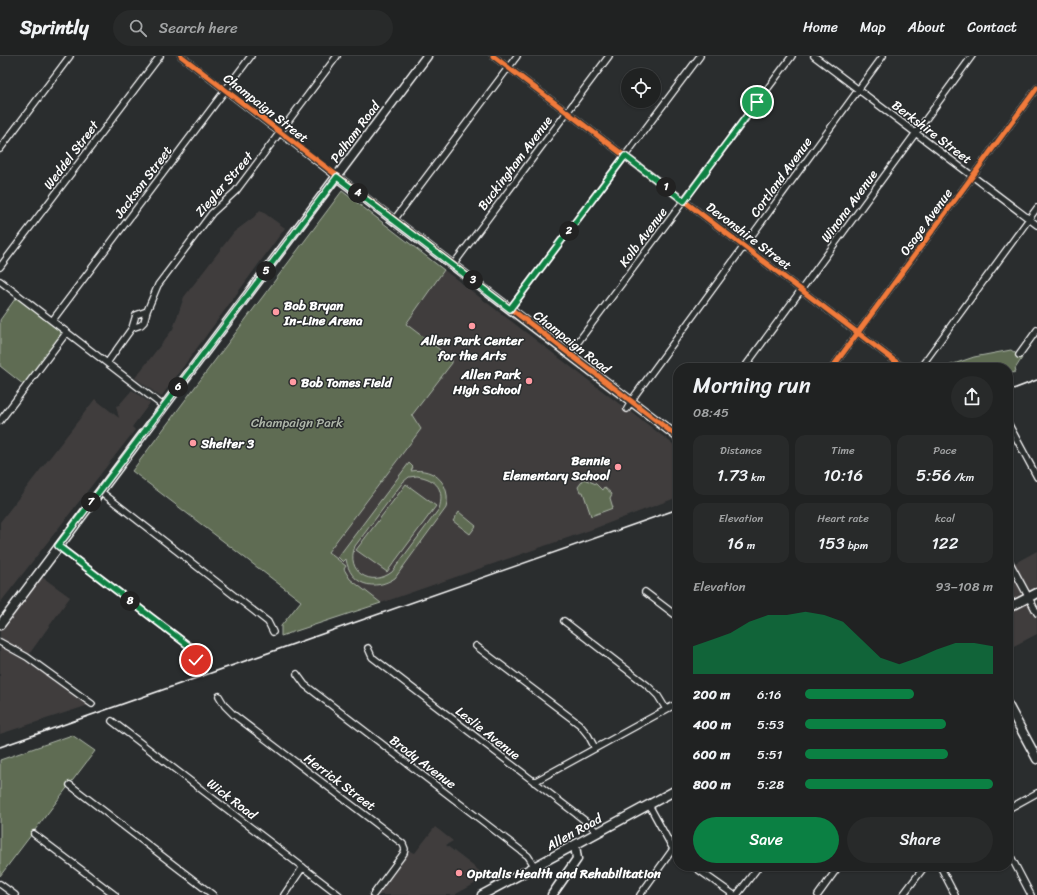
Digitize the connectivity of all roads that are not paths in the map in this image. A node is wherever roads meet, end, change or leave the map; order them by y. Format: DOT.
graph roads {
  1 [pos="70,56"];
  2 [pos="160,56"];
  3 [pos="181,56"];
  4 [pos="251,56"];
  5 [pos="337,56"];
  6 [pos="426,56"];
  7 [pos="493,56"];
  8 [pos="517,56"];
  9 [pos="609,56"];
  10 [pos="700,56"];
  11 [pos="792,56"];
  12 [pos="814,56"];
  13 [pos="883,56"];
  14 [pos="972,56"];
  15 [pos="508,68"];
  16 [pos="1037,88"];
  17 [pos="858,89"];
  18 [pos="226,90"];
  19 [pos="567,112"];
  20 [pos="280,132"];
  21 [pos="916,133"];
  22 [pos="0,149"];
  23 [pos="625,156"];
  24 [pos="973,176"];
  25 [pos="337,177"];
  26 [pos="684,201"];
  27 [pos="1037,208"];
  28 [pos="1029,219"];
  29 [pos="394,220"];
  30 [pos="1037,225"];
  31 [pos="744,246"];
  32 [pos="453,265"];
  33 [pos="0,267"];
  34 [pos="0,281"];
  35 [pos="801,290"];
  36 [pos="510,309"];
  37 [pos="147,310"];
  38 [pos="52,321"];
  39 [pos="132,328"];
  40 [pos="1037,330"];
  41 [pos="67,332"];
  42 [pos="858,333"];
  43 [pos="569,354"];
  44 [pos="1019,355"];
  45 [pos="107,363"];
  46 [pos="748,363"];
  47 [pos="836,363"];
  48 [pos="897,363"];
  49 [pos="924,363"];
  50 [pos="163,406"];
  51 [pos="629,406"];
  52 [pos="0,421"];
  53 [pos="1013,433"];
  54 [pos="673,435"];
  55 [pos="1037,477"];
  56 [pos="100,491"];
  57 [pos="58,546"];
  58 [pos="1013,568"];
  59 [pos="645,592"];
  60 [pos="1037,593"];
  61 [pos="1029,598"];
  62 [pos="1013,606"];
  63 [pos="673,613"];
  64 [pos="1037,613"];
  65 [pos="564,621"];
  66 [pos="0,625"];
  67 [pos="273,632"];
  68 [pos="0,642"];
  69 [pos="476,646"];
  70 [pos="368,648"];
  71 [pos="196,660"];
  72 [pos="297,674"];
  73 [pos="219,696"];
  74 [pos="92,704"];
  75 [pos="673,706"];
  76 [pos="666,710"];
  77 [pos="1013,714"];
  78 [pos="112,721"];
  79 [pos="595,748"];
  80 [pos="1037,759"];
  81 [pos="534,782"];
  82 [pos="70,785"];
  83 [pos="673,792"];
  84 [pos="1037,793"];
  85 [pos="649,805"];
  86 [pos="1013,806"];
  87 [pos="598,833"];
  88 [pos="34,834"];
  89 [pos="575,845"];
  90 [pos="673,849"];
  91 [pos="1013,861"];
  92 [pos="534,867"];
  93 [pos="303,868"];
  94 [pos="700,871"];
  95 [pos="755,871"];
  96 [pos="835,871"];
  97 [pos="921,871"];
  98 [pos="943,871"];
  99 [pos="0,884"];
  100 [pos="15,895"];
  101 [pos="115,895"];
  102 [pos="213,895"];
  103 [pos="284,895"];
  104 [pos="339,895"];
  105 [pos="373,895"];
  106 [pos="482,895"];
  107 [pos="552,895"];
  108 [pos="640,895"];
  109 [pos="734,895"];
  110 [pos="737,895"];
  111 [pos="818,895"];
  112 [pos="903,895"];
  113 [pos="955,895"];
  114 [pos="1031,895"];
  1 -- 22 [label="street"];
  2 -- 33 [label="street, Weddel Street"];
  3 -- 18 [label="street, Champaign Street"];
  4 -- 18 [label="street, Jackson Street"];
  5 -- 20 [label="street, Ziegler Street"];
  6 -- 25 [label="main road, Pelham Road"];
  7 -- 15 [label="street, Devonshire Street"];
  8 -- 15 [label="street"];
  9 -- 19 [label="street, Buckingham Avenue"];
  10 -- 23 [label="street"];
  11 -- 26 [label="street, Kolb Avenue"];
  12 -- 17 [label="street, Berkshire Street"];
  13 -- 17 [label="street, Cortland Avenue"];
  14 -- 21 [label="street, Winona Avenue"];
  15 -- 19 [label="street, Devonshire Street"];
  15 -- 29 [label="street"];
  16 -- 24 [label="street, Osage Avenue"];
  17 -- 21 [label="street, Berkshire Street"];
  17 -- 31 [label="street, Cortland Avenue"];
  18 -- 20 [label="street, Champaign Street"];
  18 -- 38 [label="street, Jackson Street"];
  19 -- 23 [label="street, Devonshire Street"];
  19 -- 32 [label="street, Buckingham Avenue"];
  20 -- 25 [label="street, Champaign Street"];
  20 -- 37 [label="street, Ziegler Street"];
  21 -- 24 [label="street, Berkshire Street"];
  21 -- 35 [label="street, Winona Avenue"];
  23 -- 26 [label="street, Devonshire Street"];
  23 -- 36 [label="street"];
  24 -- 28 [label="street, Berkshire Street"];
  24 -- 42 [label="street, Osage Avenue"];
  25 -- 29 [label="main road, Champaign Road"];
  25 -- 50 [label="main road, Pelham Road"];
  26 -- 31 [label="street, Devonshire Street"];
  26 -- 43 [label="street, Kolb Avenue"];
  27 -- 28 [label="street"];
  28 -- 30 [label="street, Berkshire Street"];
  28 -- 49 [label="street"];
  29 -- 32 [label="main road, Champaign Road"];
  31 -- 35 [label="street, Devonshire Street"];
  31 -- 51 [label="street, Cortland Avenue"];
  32 -- 36 [label="main road, Champaign Road"];
  34 -- 38 [label="street"];
  35 -- 42 [label="street, Devonshire Street"];
  35 -- 46 [label="street, Winona Avenue"];
  36 -- 43 [label="main road, Champaign Road"];
  37 -- 39 [label="street, Ziegler Street"];
  37 -- 39 [label="street, Ziegler Street"];
  38 -- 41 [label="street"];
  39 -- 45 [label="street, Ziegler Street"];
  40 -- 44 [label="street"];
  41 -- 45 [label="street"];
  41 -- 52 [label="street"];
  42 -- 47 [label="street, Osage Avenue"];
  42 -- 48 [label="street, Devonshire Street"];
  43 -- 51 [label="main road, Champaign Road"];
  45 -- 50 [label="street"];
  50 -- 56 [label="main road, Pelham Road"];
  51 -- 54 [label="main road, Champaign Road"];
  53 -- 55 [label="street"];
  56 -- 57 [label="main road, Pelham Road"];
  56 -- 67 [label="street"];
  57 -- 66 [label="main road, Pelham Road"];
  57 -- 71 [label="street"];
  58 -- 61 [label="street"];
  59 -- 63 [label="street"];
  60 -- 61 [label="main road"];
  61 -- 62 [label="main road"];
  61 -- 64 [label="street"];
  65 -- 76 [label="street"];
  68 -- 74 [label="street"];
  69 -- 79 [label="street"];
  70 -- 81 [label="street, Leslie Avenue"];
  72 -- 92 [label="street, Brody Avenue"];
  73 -- 105 [label="street, Herrick Street"];
  75 -- 76 [label="street"];
  76 -- 79 [label="street"];
  77 -- 80 [label="main road"];
  78 -- 93 [label="street, Wick Road"];
  79 -- 81 [label="street"];
  81 -- 87 [label="street, Leslie Avenue"];
  82 -- 102 [label="street"];
  83 -- 85 [label="main road, Allen Road"];
  84 -- 86 [label="street"];
  85 -- 87 [label="main road, Allen Road"];
  85 -- 90 [label="street"];
  87 -- 89 [label="main road, Allen Road"];
  88 -- 101 [label="street"];
  89 -- 92 [label="main road, Allen Road"];
  89 -- 107 [label="main road"];
  90 -- 108 [label="street"];
  91 -- 114 [label="street"];
  92 -- 106 [label="main road, Allen Road"];
  93 -- 103 [label="street"];
  93 -- 104 [label="street, Wick Road"];
  94 -- 109 [label="street"];
  95 -- 110 [label="street"];
  96 -- 111 [label="street"];
  97 -- 112 [label="street"];
  98 -- 113 [label="street"];
  99 -- 100 [label="street"];
}
